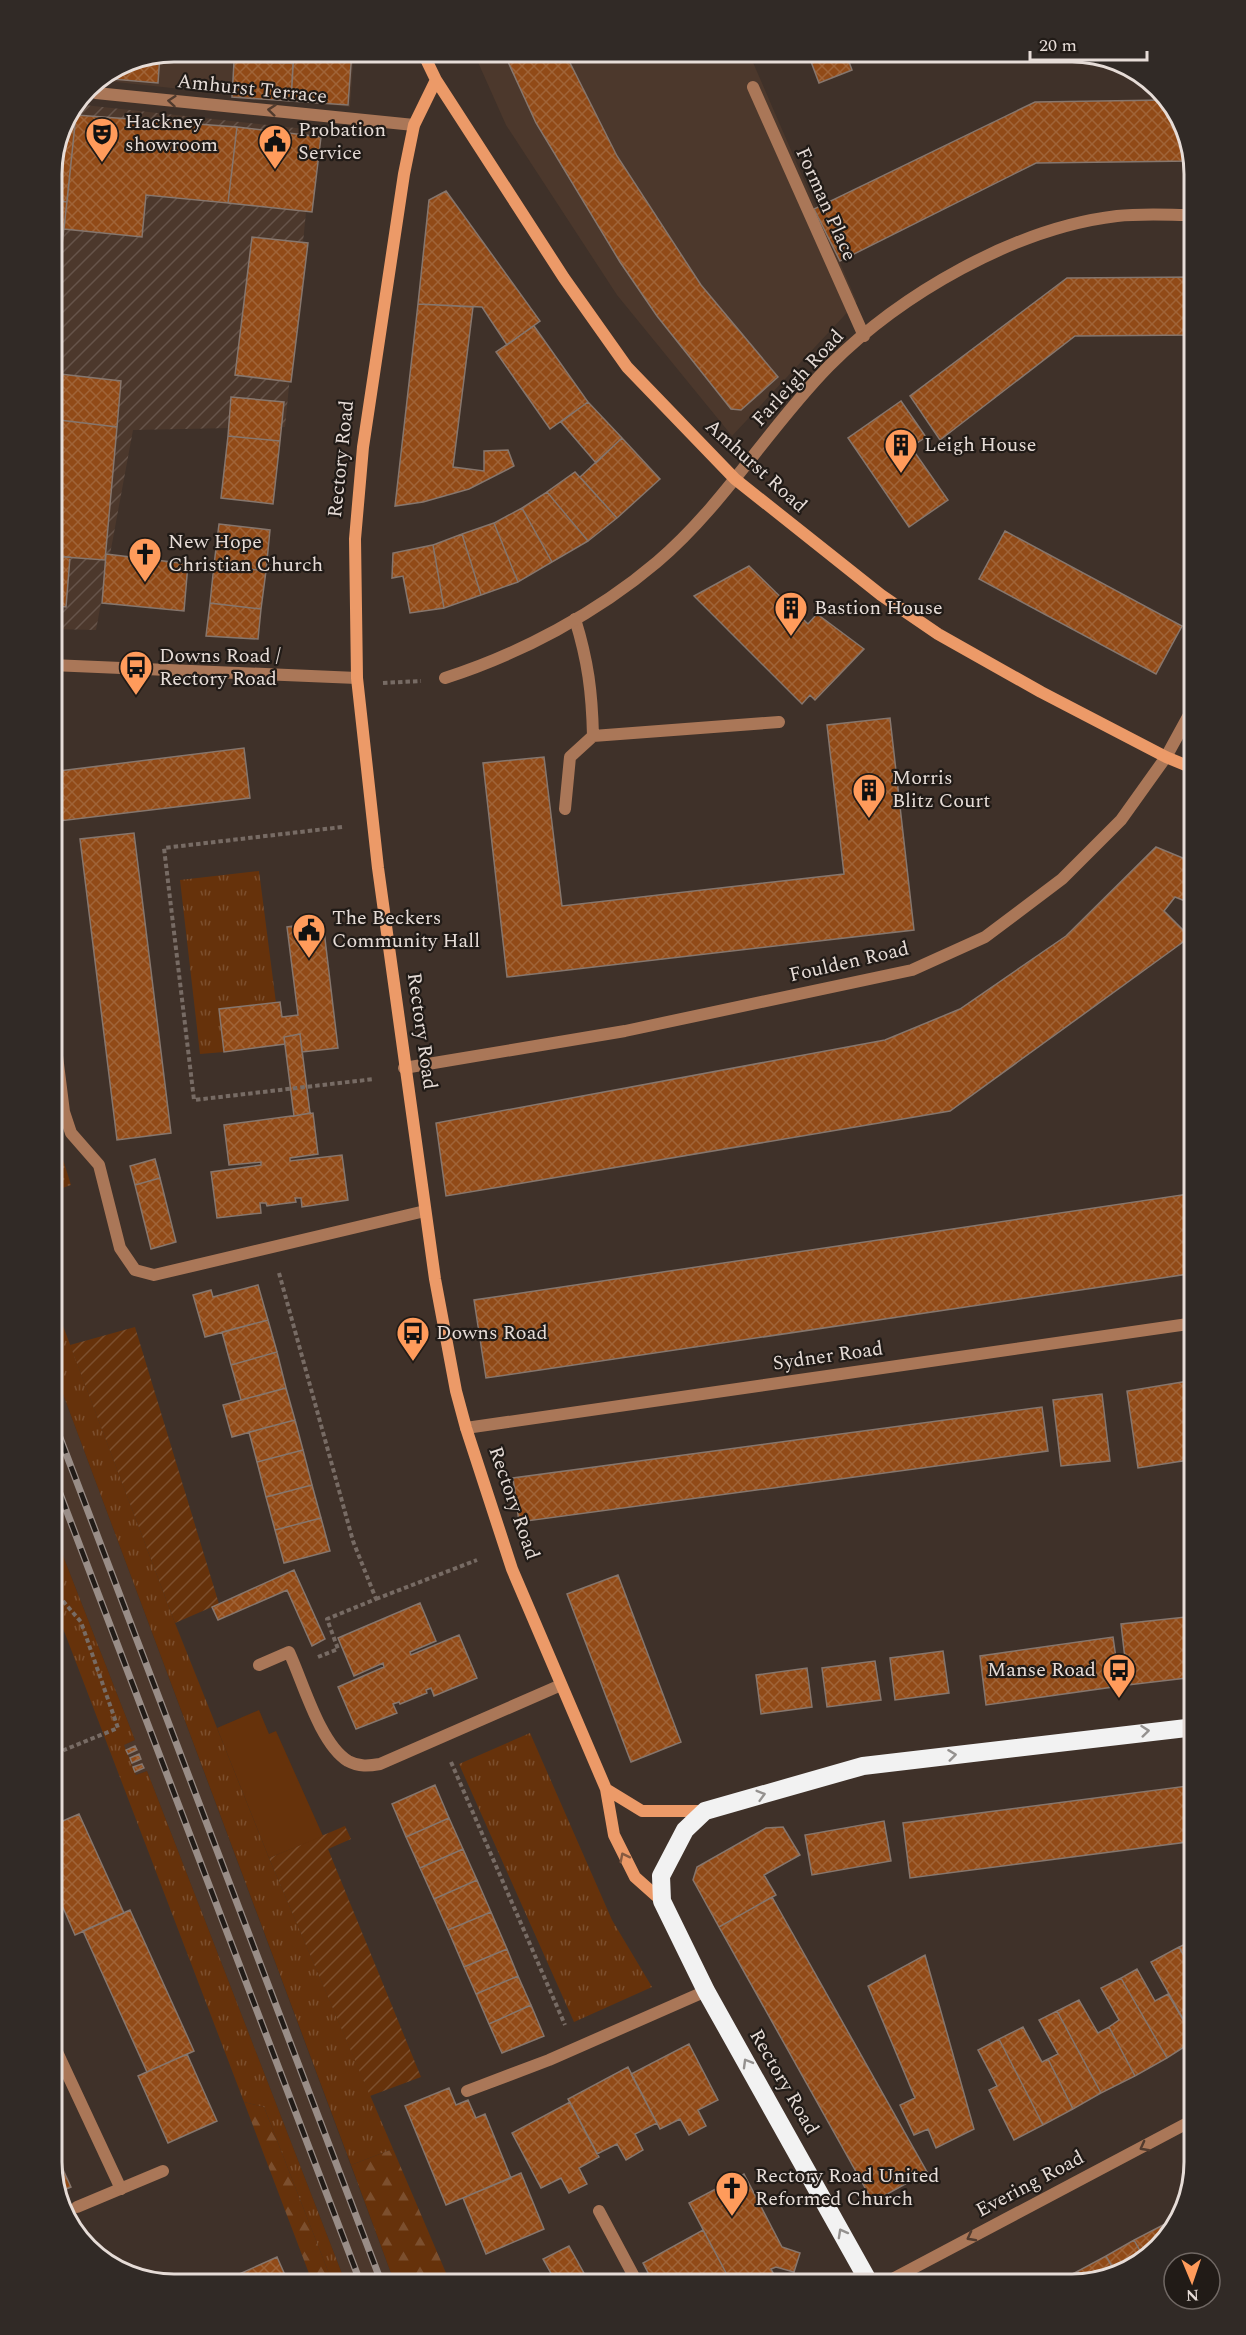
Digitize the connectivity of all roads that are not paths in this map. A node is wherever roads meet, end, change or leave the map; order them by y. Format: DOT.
graph roads {
  1 [pos="427,62"];
  2 [pos="436,80"];
  3 [pos="753,87"];
  4 [pos="96,93"];
  5 [pos="414,125"];
  6 [pos="1184,215"];
  7 [pos="864,336"];
  8 [pos="735,479"];
  9 [pos="575,619"];
  10 [pos="62,665"];
  11 [pos="357,678"];
  12 [pos="445,678"];
  13 [pos="779,722"];
  14 [pos="1184,724"];
  15 [pos="593,736"];
  16 [pos="1166,757"];
  17 [pos="1184,764"];
  18 [pos="566,809"];
  19 [pos="404,1068"];
  20 [pos="62,1096"];
  21 [pos="425,1211"];
  22 [pos="1184,1325"];
  23 [pos="466,1428"];
  24 [pos="259,1665"];
  25 [pos="561,1685"];
  26 [pos="1184,1728"];
  27 [pos="606,1789"];
  28 [pos="705,1811"];
  29 [pos="662,1900"];
  30 [pos="706,1991"];
  31 [pos="62,2063"];
  32 [pos="467,2091"];
  33 [pos="1184,2125"];
  34 [pos="163,2171"];
  35 [pos="121,2189"];
  36 [pos="77,2207"];
  37 [pos="598,2211"];
  38 [pos="632,2274"];
  39 [pos="864,2274"];
  40 [pos="902,2274"];
  1 -- 2 [label="street, Amhurst Road"];
  2 -- 5 [label="street, Rectory Road"];
  2 -- 8 [label="street, Amhurst Road"];
  3 -- 7 [label="street, Forman Place"];
  5 -- 4 [label="street, Amhurst Terrace, one-way"];
  5 -- 11 [label="street, Rectory Road"];
  6 -- 7 [label="street, Farleigh Road"];
  7 -- 8 [label="street, Farleigh Road"];
  8 -- 9 [label="street, Farleigh Road"];
  8 -- 16 [label="street, Amhurst Road"];
  9 -- 12 [label="street, Farleigh Road"];
  9 -- 15 [label="street"];
  10 -- 11 [label="street"];
  11 -- 19 [label="street, Rectory Road"];
  13 -- 15 [label="street"];
  14 -- 16 [label="street, Foulden Road"];
  15 -- 18 [label="street"];
  16 -- 17 [label="street, Amhurst Road"];
  16 -- 19 [label="street, Foulden Road"];
  19 -- 21 [label="street, Rectory Road"];
  20 -- 21 [label="street"];
  21 -- 23 [label="street, Rectory Road"];
  22 -- 23 [label="street, Sydner Road"];
  23 -- 25 [label="street, Rectory Road"];
  24 -- 25 [label="street"];
  25 -- 27 [label="street, Rectory Road"];
  28 -- 26 [label="highway, one-way"];
  27 -- 28 [label="street"];
  29 -- 27 [label="street, Rectory Road, one-way"];
  28 -- 29 [label="highway, Rectory Road"];
  29 -- 30 [label="highway, Rectory Road"];
  30 -- 32 [label="street"];
  39 -- 30 [label="highway, Rectory Road, one-way"];
  31 -- 35 [label="street"];
  33 -- 40 [label="street, Evering Road, one-way"];
  34 -- 35 [label="street"];
  35 -- 36 [label="street"];
  37 -- 38 [label="street"];
}
